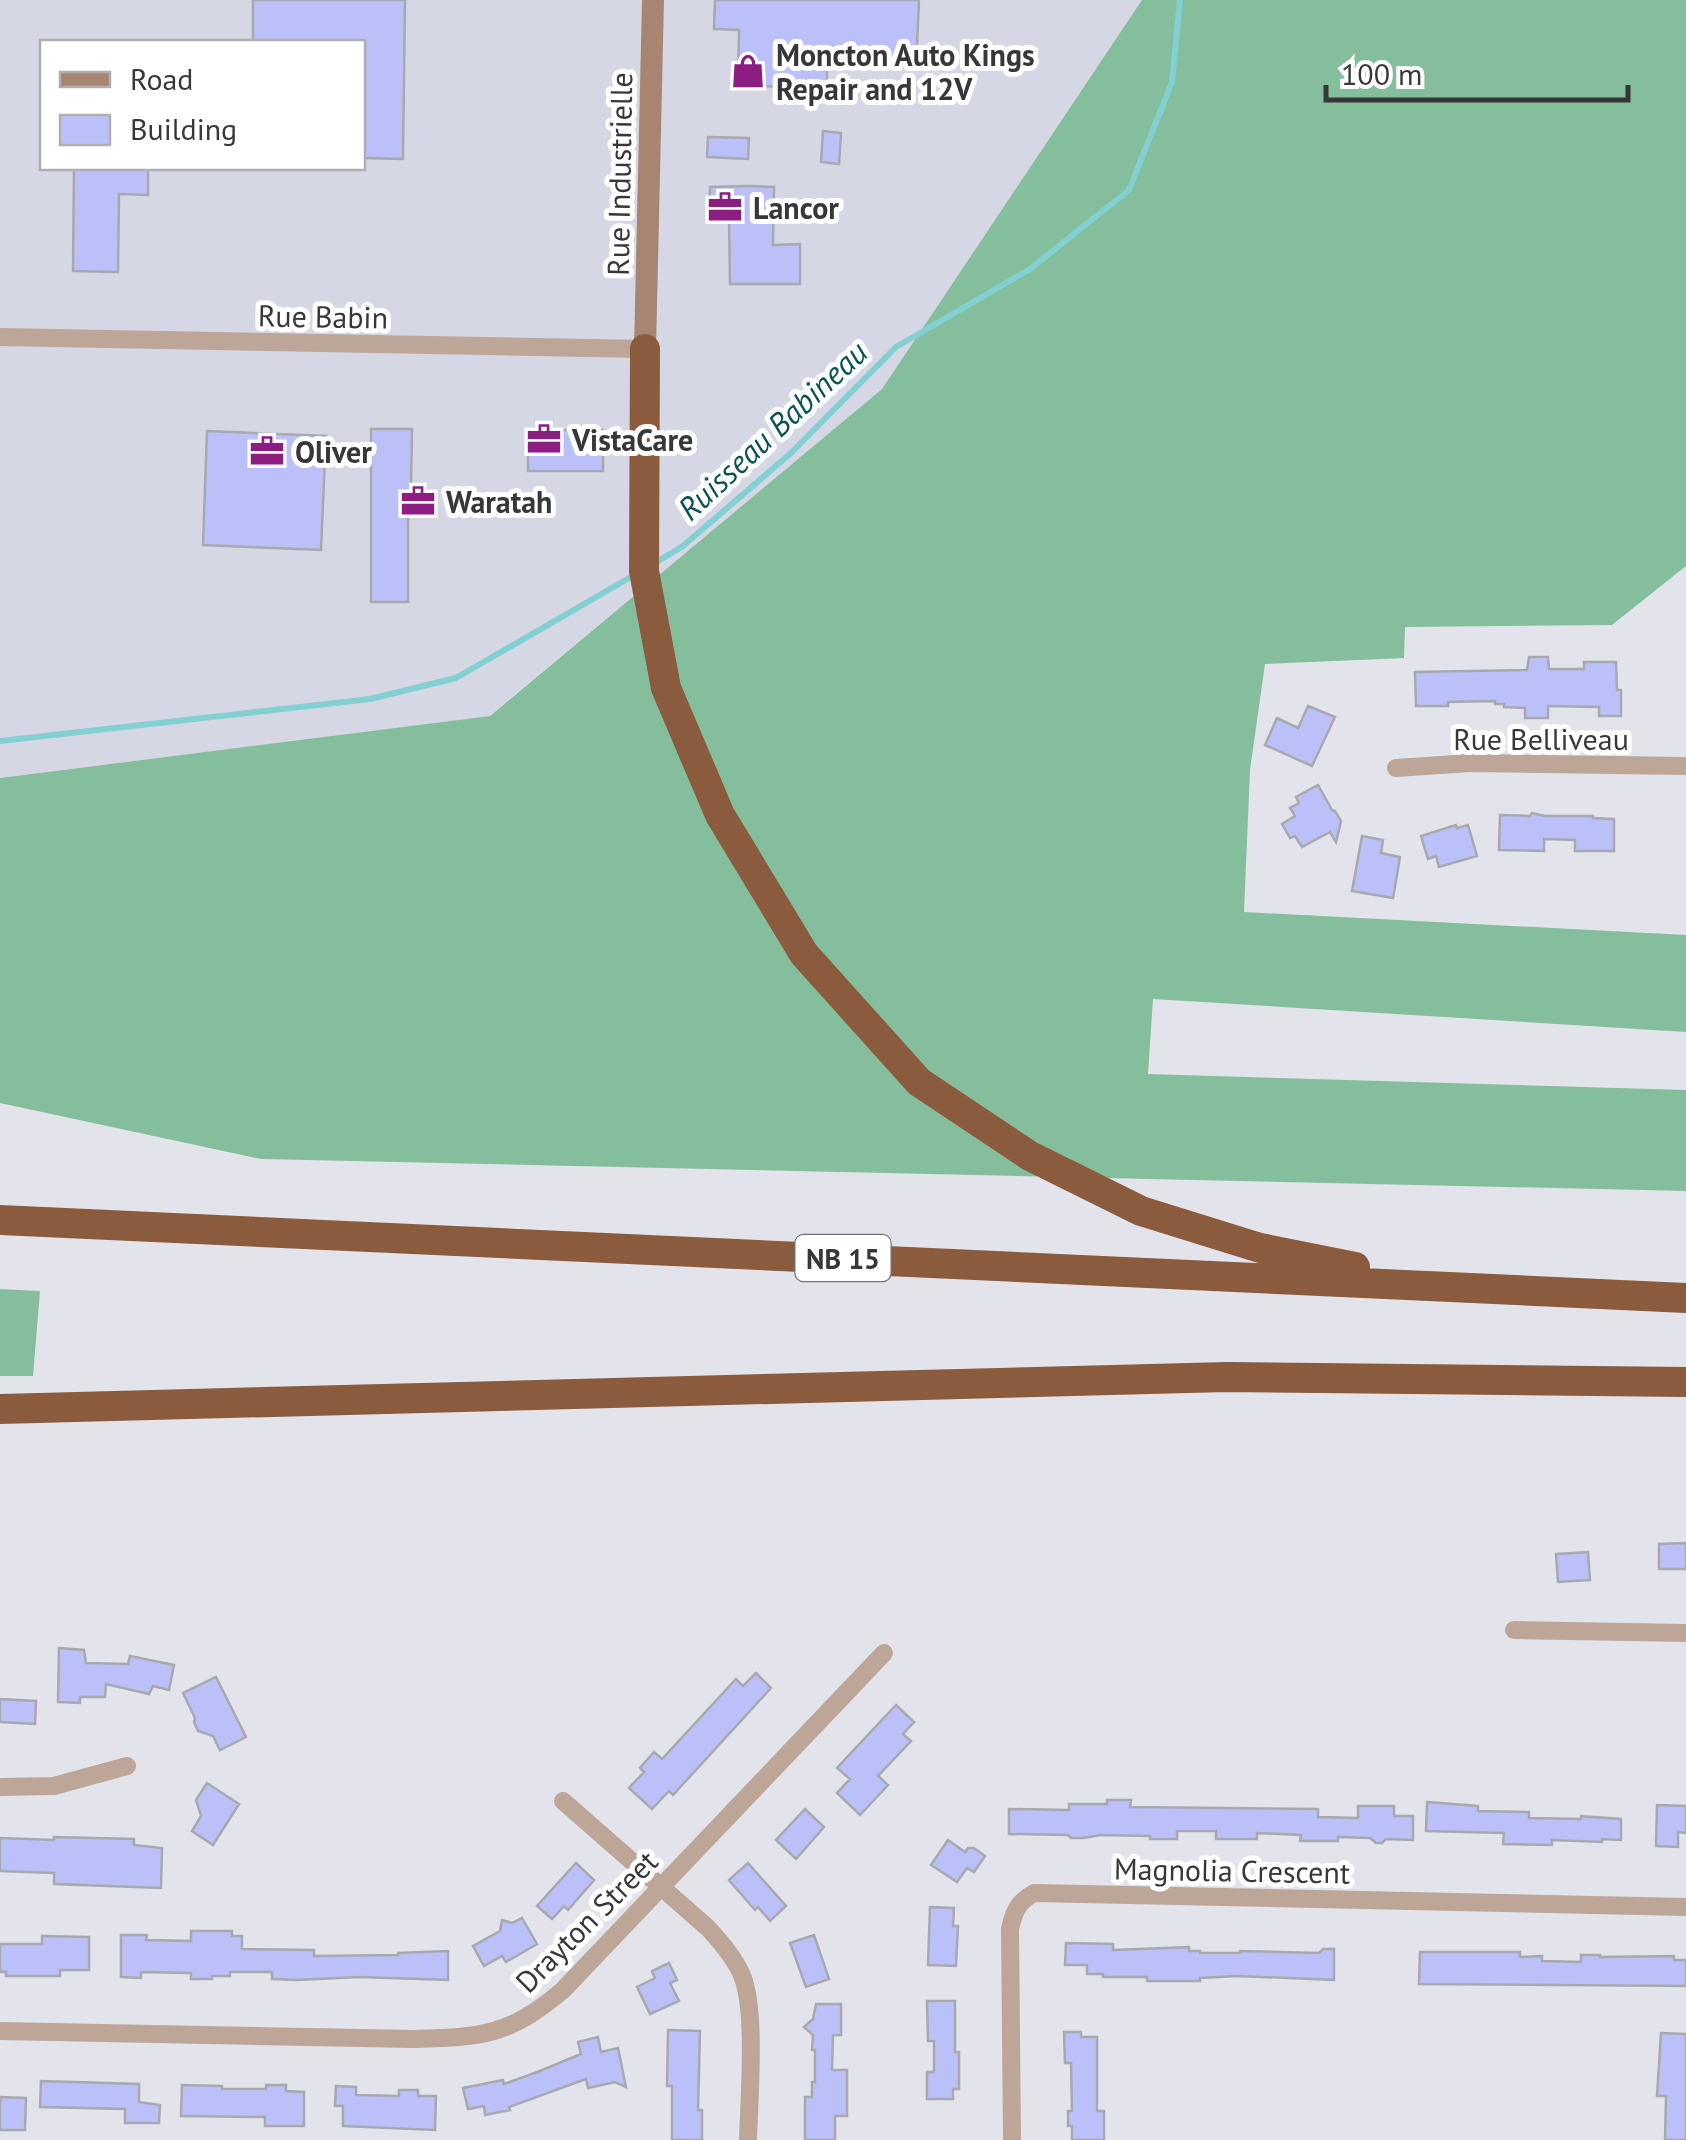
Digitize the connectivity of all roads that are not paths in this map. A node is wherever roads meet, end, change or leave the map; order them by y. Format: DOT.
graph roads {
  1 [pos="653,0"];
  2 [pos="0,337"];
  3 [pos="646,349"];
  4 [pos="1686,766"];
  5 [pos="1396,768"];
  6 [pos="0,1220"];
  7 [pos="1450,1287"];
  8 [pos="1686,1298"];
  9 [pos="1686,1382"];
  10 [pos="0,1410"];
  11 [pos="1514,1630"];
  12 [pos="1686,1633"];
  13 [pos="884,1653"];
  14 [pos="127,1766"];
  15 [pos="0,1786"];
  16 [pos="563,1801"];
  17 [pos="661,1887"];
  18 [pos="1686,1907"];
  19 [pos="0,2030"];
  20 [pos="748,2140"];
  21 [pos="1012,2140"];
  1 -- 3 [label="main road, Rue Industrielle"];
  2 -- 3 [label="street, Rue Babin"];
  3 -- 7 [label="highway"];
  4 -- 5 [label="street, Rue Belliveau"];
  6 -- 7 [label="highway, NB 15"];
  7 -- 8 [label="highway, NB 15"];
  9 -- 10 [label="highway"];
  11 -- 12 [label="street"];
  13 -- 17 [label="street, Drayton Street"];
  14 -- 15 [label="street"];
  16 -- 17 [label="street"];
  17 -- 19 [label="street, Drayton Street"];
  17 -- 20 [label="street"];
  18 -- 21 [label="street, Magnolia Crescent"];
}
